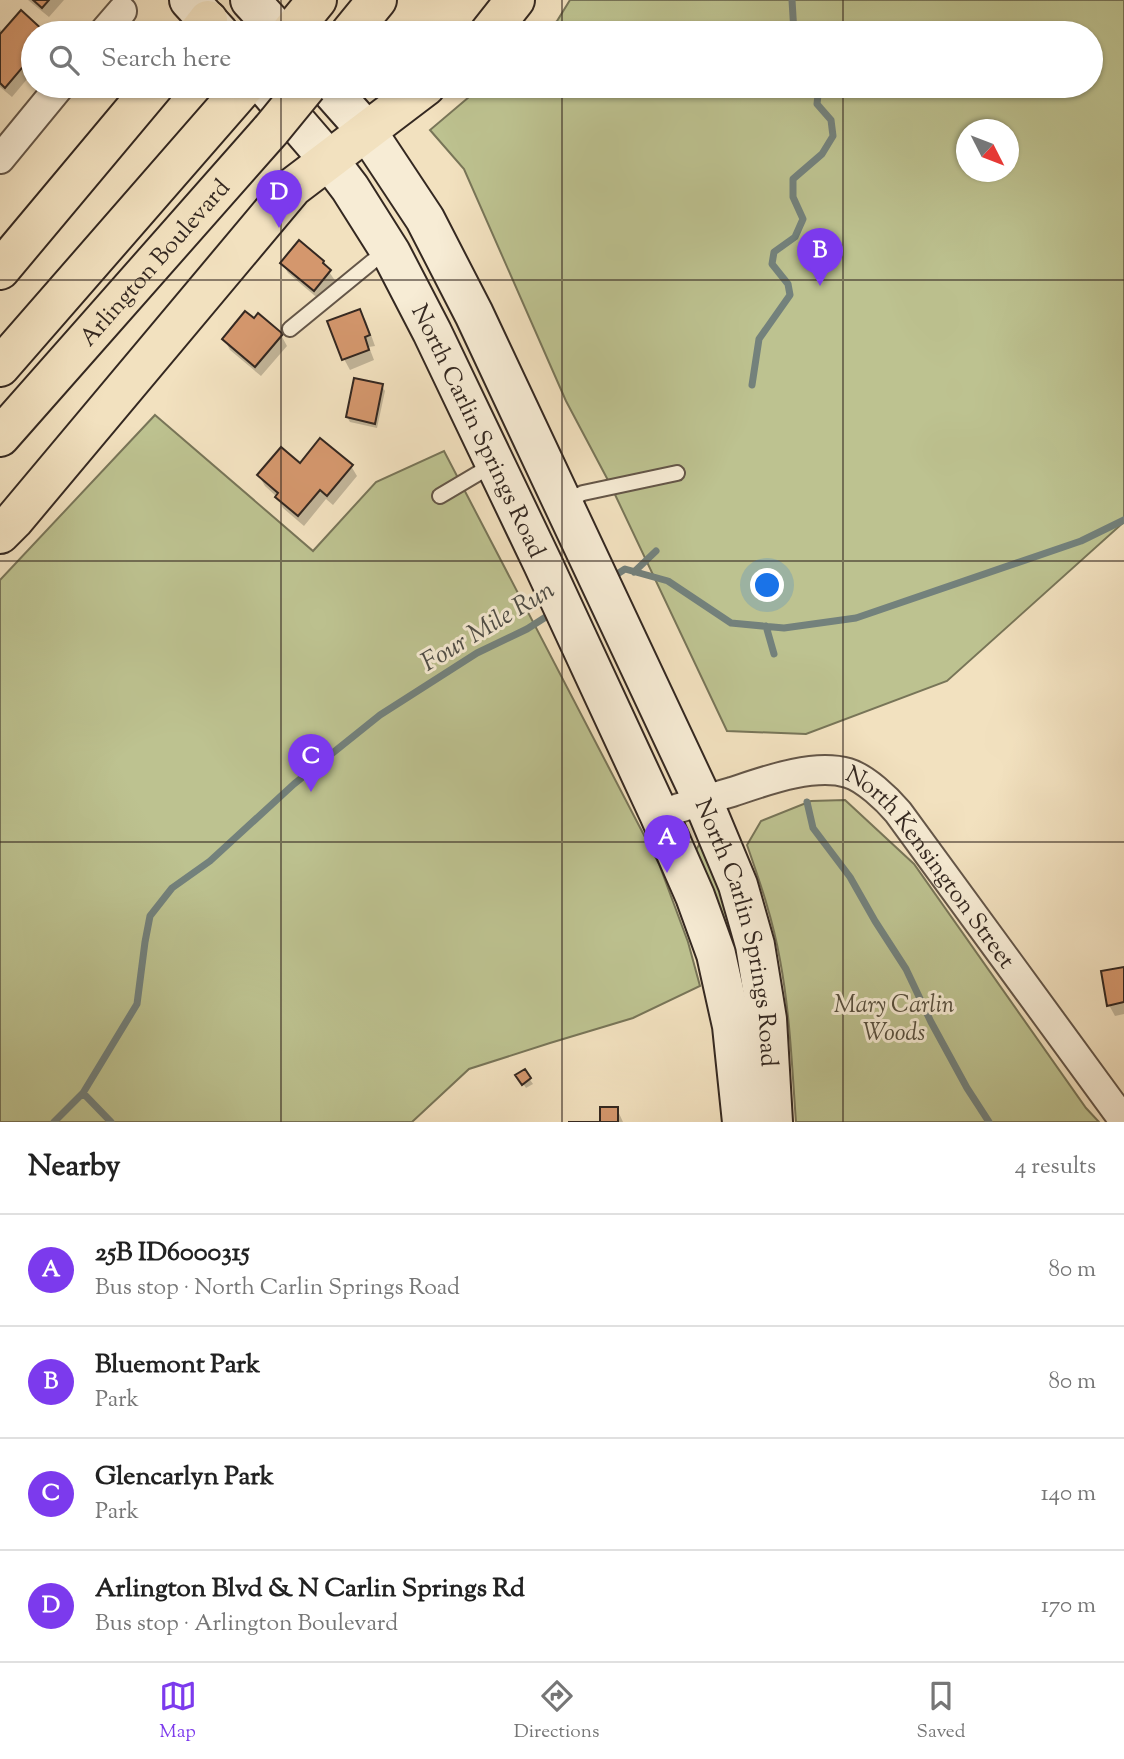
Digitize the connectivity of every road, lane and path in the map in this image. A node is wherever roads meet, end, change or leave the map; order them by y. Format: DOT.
graph roads {
  1 [pos="250,0"];
  2 [pos="377,0"];
  3 [pos="514,0"];
  4 [pos="122,11"];
  5 [pos="298,20"];
  6 [pos="113,21"];
  7 [pos="360,21"];
  8 [pos="498,21"];
  9 [pos="50,98"];
  10 [pos="144,98"];
  11 [pos="241,98"];
  12 [pos="261,98"];
  13 [pos="297,98"];
  14 [pos="338,98"];
  15 [pos="410,98"];
  16 [pos="366,130"];
  17 [pos="1,154"];
  18 [pos="328,159"];
  19 [pos="391,253"];
  20 [pos="0,270"];
  21 [pos="290,328"];
  22 [pos="0,367"];
  23 [pos="0,437"];
  24 [pos="495,463"];
  25 [pos="677,473"];
  26 [pos="440,496"];
  27 [pos="563,502"];
  28 [pos="0,534"];
  29 [pos="703,801"];
  30 [pos="659,814"];
  31 [pos="1124,1121"];
  32 [pos="742,1122"];
  33 [pos="773,1122"];
  1 -- 5 [label="main road"];
  2 -- 7 [label="highway"];
  3 -- 8 [label="highway"];
  4 -- 6 [label="street"];
  9 -- 17 [label="street"];
  10 -- 20 [label="highway"];
  11 -- 22 [label="highway, Arlington Boulevard"];
  12 -- 18 [label="main road, North Carlin Springs Road"];
  13 -- 23 [label="highway, Arlington Boulevard, bridge"];
  14 -- 16 [label="main road, North Carlin Springs Road"];
  15 -- 16 [label="highway"];
  16 -- 18 [label="highway"];
  16 -- 27 [label="main road, North Carlin Springs Road"];
  18 -- 19 [label="main road, North Carlin Springs Road"];
  18 -- 28 [label="highway"];
  19 -- 21 [label="lane"];
  19 -- 24 [label="main road, North Carlin Springs Road"];
  24 -- 26 [label="lane"];
  24 -- 30 [label="main road, North Carlin Springs Road"];
  25 -- 27 [label="lane"];
  27 -- 29 [label="main road, North Carlin Springs Road"];
  29 -- 30 [label="street, North Kensington Street"];
  29 -- 31 [label="street, North Kensington Street"];
  29 -- 33 [label="main road, North Carlin Springs Road"];
  30 -- 32 [label="main road, North Carlin Springs Road"];
}
